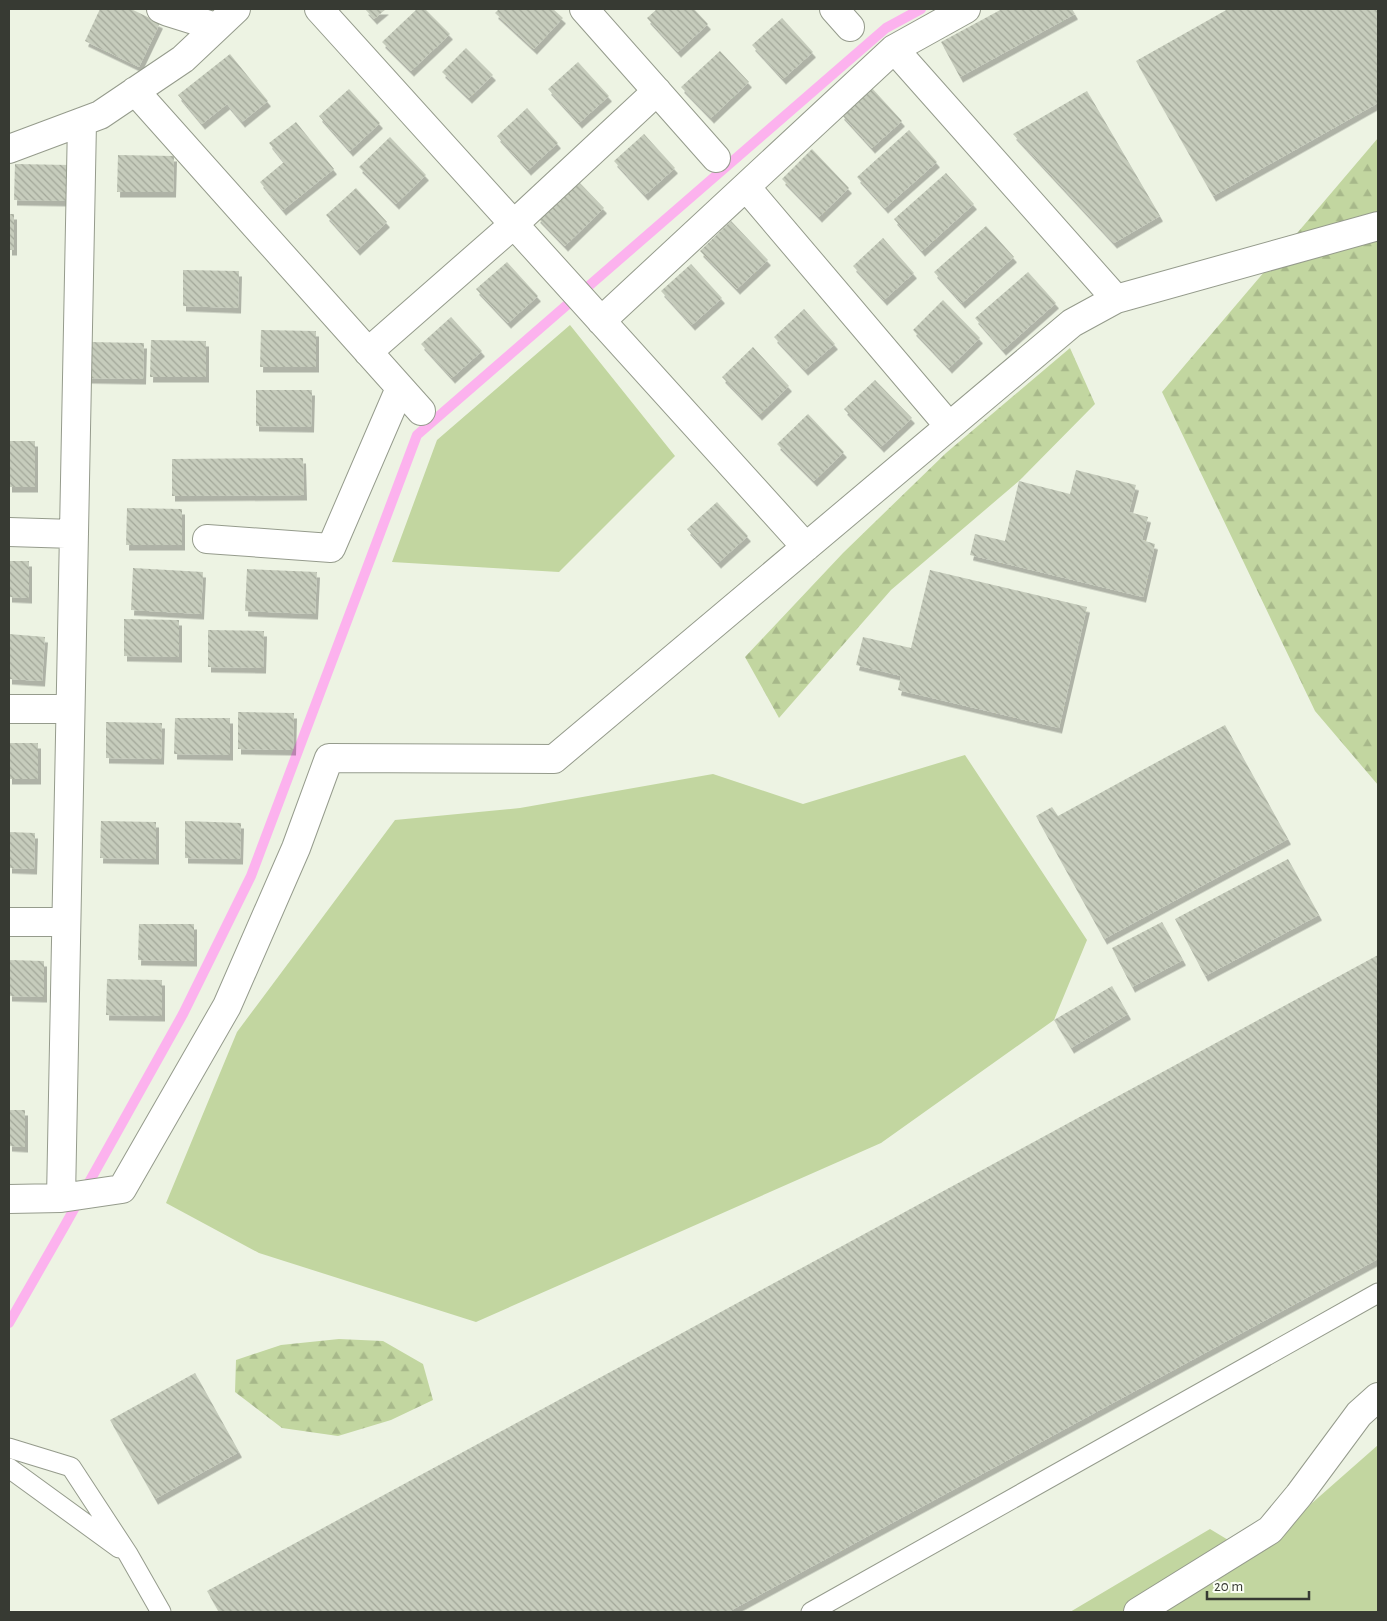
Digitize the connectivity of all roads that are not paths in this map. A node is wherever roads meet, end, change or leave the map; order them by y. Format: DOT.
graph roads {
  1 [pos="161,9"];
  2 [pos="236,9"];
  3 [pos="320,9"];
  4 [pos="584,9"];
  5 [pos="966,9"];
  6 [pos="216,27"];
  7 [pos="894,49"];
  8 [pos="135,91"];
  9 [pos="656,91"];
  10 [pos="82,122"];
  11 [pos="9,149"];
  12 [pos="716,158"];
  13 [pos="746,187"];
  14 [pos="514,224"];
  15 [pos="1378,226"];
  16 [pos="1116,299"];
  17 [pos="601,321"];
  18 [pos="368,352"];
  19 [pos="400,388"];
  20 [pos="421,411"];
  21 [pos="950,426"];
  22 [pos="9,532"];
  23 [pos="74,534"];
  24 [pos="207,539"];
  25 [pos="806,548"];
  26 [pos="70,708"];
  27 [pos="9,709"];
  28 [pos="9,922"];
  29 [pos="66,922"];
  30 [pos="60,1198"];
  31 [pos="9,1199"];
  32 [pos="1378,1293"];
  33 [pos="1378,1397"];
  34 [pos="9,1448"];
  35 [pos="9,1468"];
  36 [pos="128,1554"];
  37 [pos="161,1612"];
  38 [pos="811,1612"];
  39 [pos="1138,1612"];
  1 -- 6 [label="street"];
  2 -- 6 [label="street"];
  3 -- 14 [label="street"];
  4 -- 9 [label="street"];
  5 -- 7 [label="street"];
  6 -- 8 [label="street"];
  7 -- 13 [label="street"];
  7 -- 16 [label="street"];
  8 -- 10 [label="street"];
  8 -- 18 [label="street"];
  9 -- 12 [label="street"];
  9 -- 14 [label="street"];
  10 -- 11 [label="street"];
  10 -- 23 [label="street"];
  13 -- 17 [label="street"];
  13 -- 21 [label="street"];
  14 -- 17 [label="street"];
  14 -- 18 [label="street"];
  15 -- 16 [label="street"];
  16 -- 21 [label="street"];
  17 -- 25 [label="street"];
  18 -- 19 [label="street"];
  19 -- 20 [label="street"];
  19 -- 24 [label="street"];
  21 -- 25 [label="street"];
  22 -- 23 [label="street"];
  23 -- 26 [label="street"];
  25 -- 30 [label="street"];
  26 -- 27 [label="street"];
  26 -- 29 [label="street"];
  28 -- 29 [label="street"];
  29 -- 30 [label="street"];
  30 -- 31 [label="street"];
  32 -- 38 [label="lane"];
  33 -- 39 [label="street"];
  34 -- 36 [label="lane"];
  35 -- 36 [label="lane"];
  36 -- 37 [label="lane"];
}
